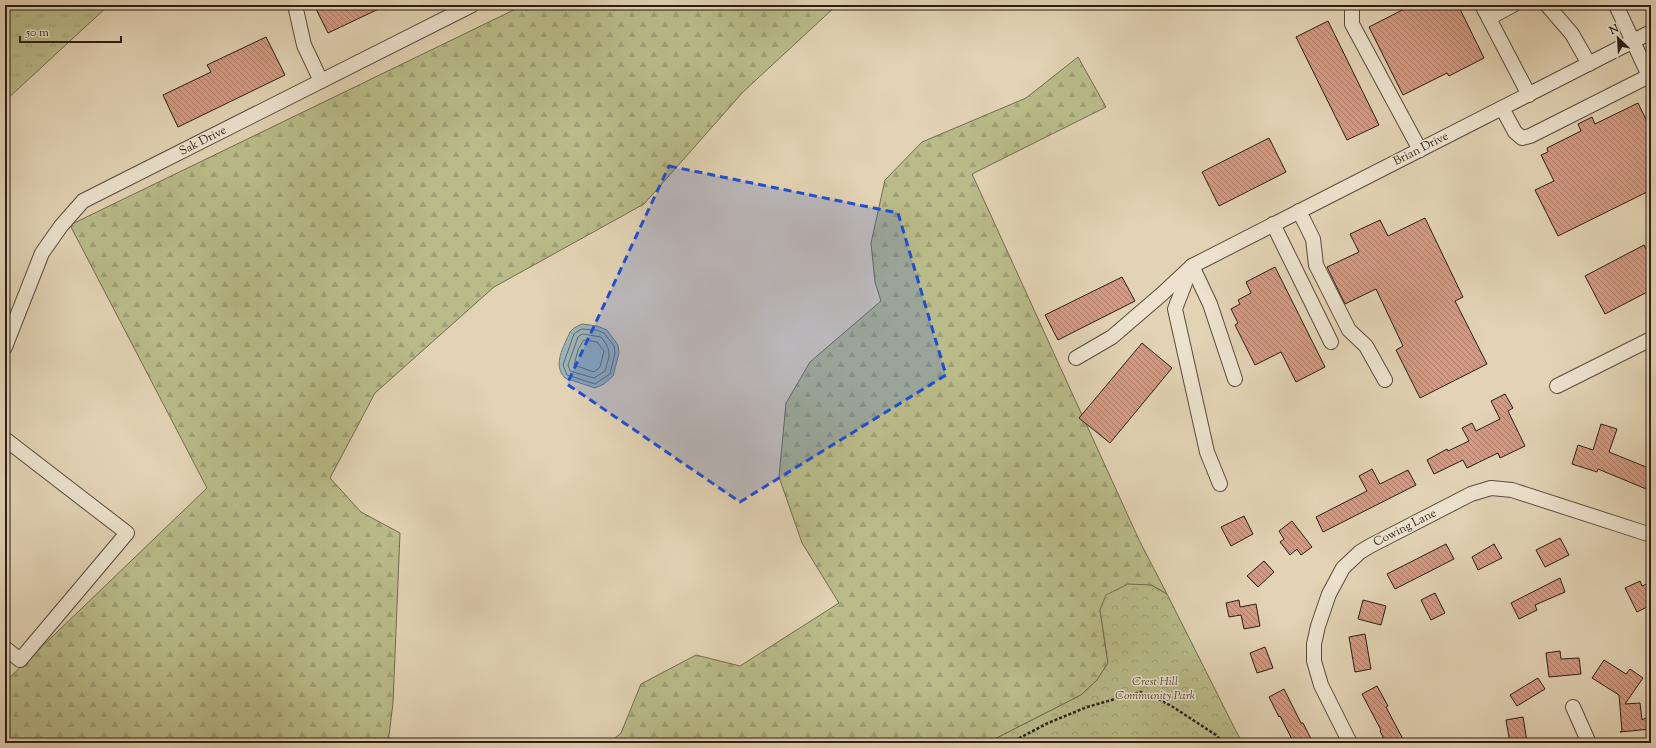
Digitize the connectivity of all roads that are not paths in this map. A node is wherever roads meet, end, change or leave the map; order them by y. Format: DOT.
graph roads {
  1 [pos="295,5"];
  2 [pos="1352,5"];
  3 [pos="1482,5"];
  4 [pos="1514,5"];
  5 [pos="1547,5"];
  6 [pos="1616,5"];
  7 [pos="469,6"];
  8 [pos="1489,18"];
  9 [pos="1651,32"];
  10 [pos="1632,42"];
  11 [pos="1589,64"];
  12 [pos="1650,78"];
  13 [pos="321,81"];
  14 [pos="1528,95"];
  15 [pos="1502,108"];
  16 [pos="1420,150"];
  17 [pos="1299,211"];
  18 [pos="1272,224"];
  19 [pos="1192,266"];
  20 [pos="1651,339"];
  21 [pos="1331,342"];
  22 [pos="5,347"];
  23 [pos="1076,358"];
  24 [pos="1235,379"];
  25 [pos="1385,380"];
  26 [pos="1557,386"];
  27 [pos="6,442"];
  28 [pos="1220,484"];
  29 [pos="1651,535"];
  30 [pos="5,648"];
  31 [pos="1573,707"];
  32 [pos="1350,743"];
  33 [pos="1589,743"];
  1 -- 13 [label="street"];
  2 -- 16 [label="street"];
  3 -- 8 [label="street"];
  4 -- 8 [label="street"];
  5 -- 11 [label="street"];
  6 -- 10 [label="street"];
  7 -- 13 [label="street, Sak Drive"];
  8 -- 14 [label="street"];
  9 -- 10 [label="street, Brian Drive"];
  10 -- 11 [label="street, Brian Drive"];
  10 -- 12 [label="street"];
  11 -- 14 [label="street, Brian Drive"];
  12 -- 15 [label="street"];
  13 -- 22 [label="street, Sak Drive"];
  14 -- 15 [label="street, Brian Drive"];
  15 -- 16 [label="street, Brian Drive"];
  16 -- 17 [label="street, Brian Drive"];
  17 -- 18 [label="street, Brian Drive"];
  17 -- 25 [label="street"];
  18 -- 19 [label="street, Brian Drive"];
  18 -- 21 [label="street"];
  19 -- 23 [label="street, Brian Drive"];
  19 -- 24 [label="street"];
  19 -- 28 [label="street"];
  20 -- 26 [label="street"];
  27 -- 30 [label="street"];
  29 -- 32 [label="street, Cowing Lane"];
  31 -- 33 [label="street"];
}
